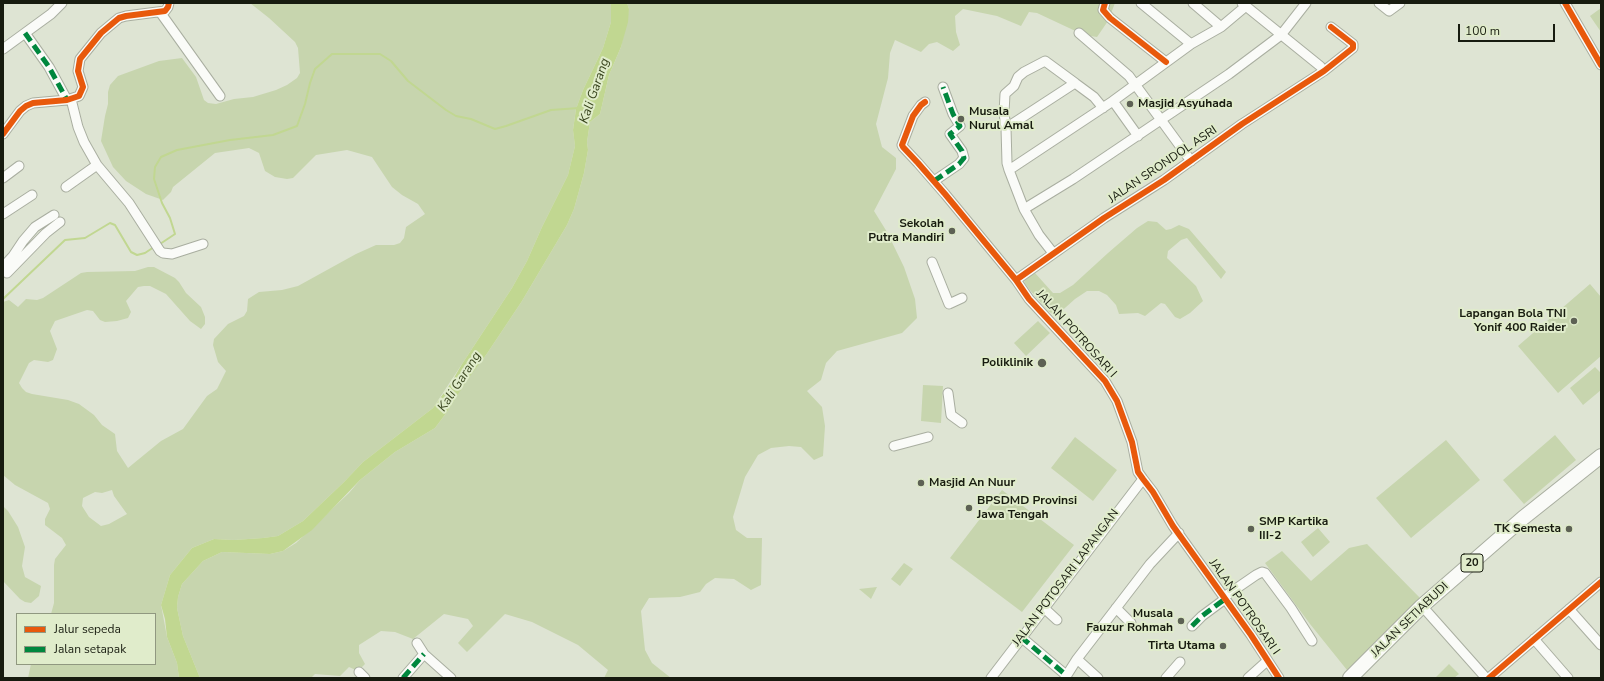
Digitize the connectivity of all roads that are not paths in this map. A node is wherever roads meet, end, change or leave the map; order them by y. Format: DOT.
graph roads {
  1 [pos="62,3"];
  2 [pos="169,3"];
  3 [pos="1105,3"];
  4 [pos="1141,3"];
  5 [pos="1192,3"];
  6 [pos="1306,3"];
  7 [pos="1400,3"];
  8 [pos="1565,3"];
  9 [pos="1382,4"];
  10 [pos="1244,5"];
  11 [pos="160,12"];
  12 [pos="1221,27"];
  13 [pos="1332,27"];
  14 [pos="25,33"];
  15 [pos="1079,33"];
  16 [pos="1281,35"];
  17 [pos="1191,44"];
  18 [pos="3,49"];
  19 [pos="1166,62"];
  20 [pos="1601,65"];
  21 [pos="1324,71"];
  22 [pos="1075,83"];
  23 [pos="1136,85"];
  24 [pos="943,87"];
  25 [pos="220,96"];
  26 [pos="69,100"];
  27 [pos="1113,101"];
  28 [pos="925,102"];
  29 [pos="1103,108"];
  30 [pos="3,115"];
  31 [pos="1161,120"];
  32 [pos="9,123"];
  33 [pos="1006,128"];
  34 [pos="3,134"];
  35 [pos="1138,136"];
  36 [pos="1191,162"];
  37 [pos="97,165"];
  38 [pos="19,166"];
  39 [pos="1009,170"];
  40 [pos="3,178"];
  41 [pos="934,182"];
  42 [pos="66,187"];
  43 [pos="32,195"];
  44 [pos="1024,210"];
  45 [pos="3,214"];
  46 [pos="57,219"];
  47 [pos="203,244"];
  48 [pos="1053,253"];
  49 [pos="932,262"];
  50 [pos="7,271"];
  51 [pos="1016,280"];
  52 [pos="962,298"];
  53 [pos="948,393"];
  54 [pos="962,424"];
  55 [pos="928,437"];
  56 [pos="894,446"];
  57 [pos="1601,456"];
  58 [pos="1143,479"];
  59 [pos="1178,533"];
  60 [pos="1601,582"];
  61 [pos="1225,598"];
  62 [pos="1422,606"];
  63 [pos="1044,608"];
  64 [pos="1116,608"];
  65 [pos="1569,609"];
  66 [pos="1057,620"];
  67 [pos="1131,623"];
  68 [pos="1192,626"];
  69 [pos="1021,637"];
  70 [pos="1534,640"];
  71 [pos="1312,641"];
  72 [pos="417,643"];
  73 [pos="1601,646"];
  74 [pos="424,654"];
  75 [pos="1077,659"];
  76 [pos="1268,661"];
  77 [pos="1180,662"];
  78 [pos="1066,677"];
  79 [pos="403,678"];
  80 [pos="451,678"];
  81 [pos="991,678"];
  82 [pos="1098,678"];
  83 [pos="1166,678"];
  84 [pos="1248,678"];
  85 [pos="1279,678"];
  86 [pos="1350,678"];
  87 [pos="1488,678"];
  88 [pos="1568,678"];
  1 -- 14 [label="street"];
  2 -- 11 [label="street"];
  3 -- 19 [label="street"];
  4 -- 17 [label="street"];
  5 -- 12 [label="street"];
  6 -- 16 [label="street"];
  7 -- 9 [label="street"];
  8 -- 20 [label="street"];
  10 -- 12 [label="street"];
  10 -- 16 [label="street"];
  11 -- 25 [label="street"];
  11 -- 26 [label="street"];
  12 -- 17 [label="street"];
  13 -- 21 [label="street, JALAN SRONDOL ASRI"];
  14 -- 18 [label="street"];
  14 -- 26 [label="street"];
  15 -- 23 [label="street, JALAN SRONDOL ASRI"];
  16 -- 21 [label="street"];
  16 -- 31 [label="street"];
  17 -- 19 [label="street"];
  19 -- 23 [label="street"];
  21 -- 36 [label="street, JALAN SRONDOL ASRI"];
  22 -- 29 [label="street"];
  22 -- 33 [label="street"];
  22 -- 33 [label="street"];
  23 -- 27 [label="street"];
  23 -- 31 [label="street, JALAN SRONDOL ASRI"];
  24 -- 41 [label="street"];
  26 -- 32 [label="street"];
  26 -- 37 [label="street"];
  27 -- 29 [label="street"];
  27 -- 35 [label="street"];
  28 -- 41 [label="street, JALAN POTROSARI I"];
  29 -- 39 [label="street"];
  30 -- 32 [label="street"];
  31 -- 35 [label="street"];
  31 -- 36 [label="street, JALAN SRONDOL ASRI"];
  32 -- 34 [label="street"];
  33 -- 39 [label="street"];
  35 -- 44 [label="street"];
  36 -- 48 [label="street, JALAN SRONDOL ASRI"];
  37 -- 42 [label="street"];
  37 -- 47 [label="street"];
  38 -- 40 [label="street"];
  39 -- 44 [label="street"];
  41 -- 51 [label="street, JALAN POTROSARI I"];
  43 -- 45 [label="street"];
  44 -- 48 [label="street"];
  46 -- 50 [label="street"];
  48 -- 51 [label="street, JALAN SRONDOL ASRI"];
  49 -- 52 [label="street"];
  51 -- 58 [label="street, JALAN POTROSARI I"];
  53 -- 54 [label="street"];
  55 -- 56 [label="street"];
  57 -- 62 [label="highway, JALAN SETIABUDI / 20"];
  58 -- 59 [label="street, JALAN POTROSARI I"];
  58 -- 63 [label="street, JALAN POTOSARI LAPANGAN"];
  59 -- 61 [label="street, JALAN POTROSARI I"];
  59 -- 64 [label="street"];
  60 -- 65 [label="street"];
  61 -- 68 [label="street"];
  61 -- 71 [label="street"];
  61 -- 76 [label="street, JALAN POTROSARI I"];
  62 -- 86 [label="highway, JALAN SETIABUDI / 20"];
  62 -- 87 [label="street"];
  63 -- 66 [label="street"];
  63 -- 69 [label="street, JALAN POTOSARI LAPANGAN"];
  64 -- 67 [label="street"];
  64 -- 75 [label="street"];
  65 -- 70 [label="street"];
  65 -- 73 [label="street"];
  69 -- 78 [label="street"];
  69 -- 81 [label="street, JALAN POTOSARI LAPANGAN"];
  70 -- 87 [label="street"];
  70 -- 88 [label="street"];
  72 -- 74 [label="street"];
  74 -- 79 [label="street"];
  74 -- 80 [label="street"];
  75 -- 78 [label="street"];
  75 -- 82 [label="street"];
  76 -- 84 [label="street"];
  76 -- 85 [label="street, JALAN POTROSARI I"];
  77 -- 83 [label="street"];
}
